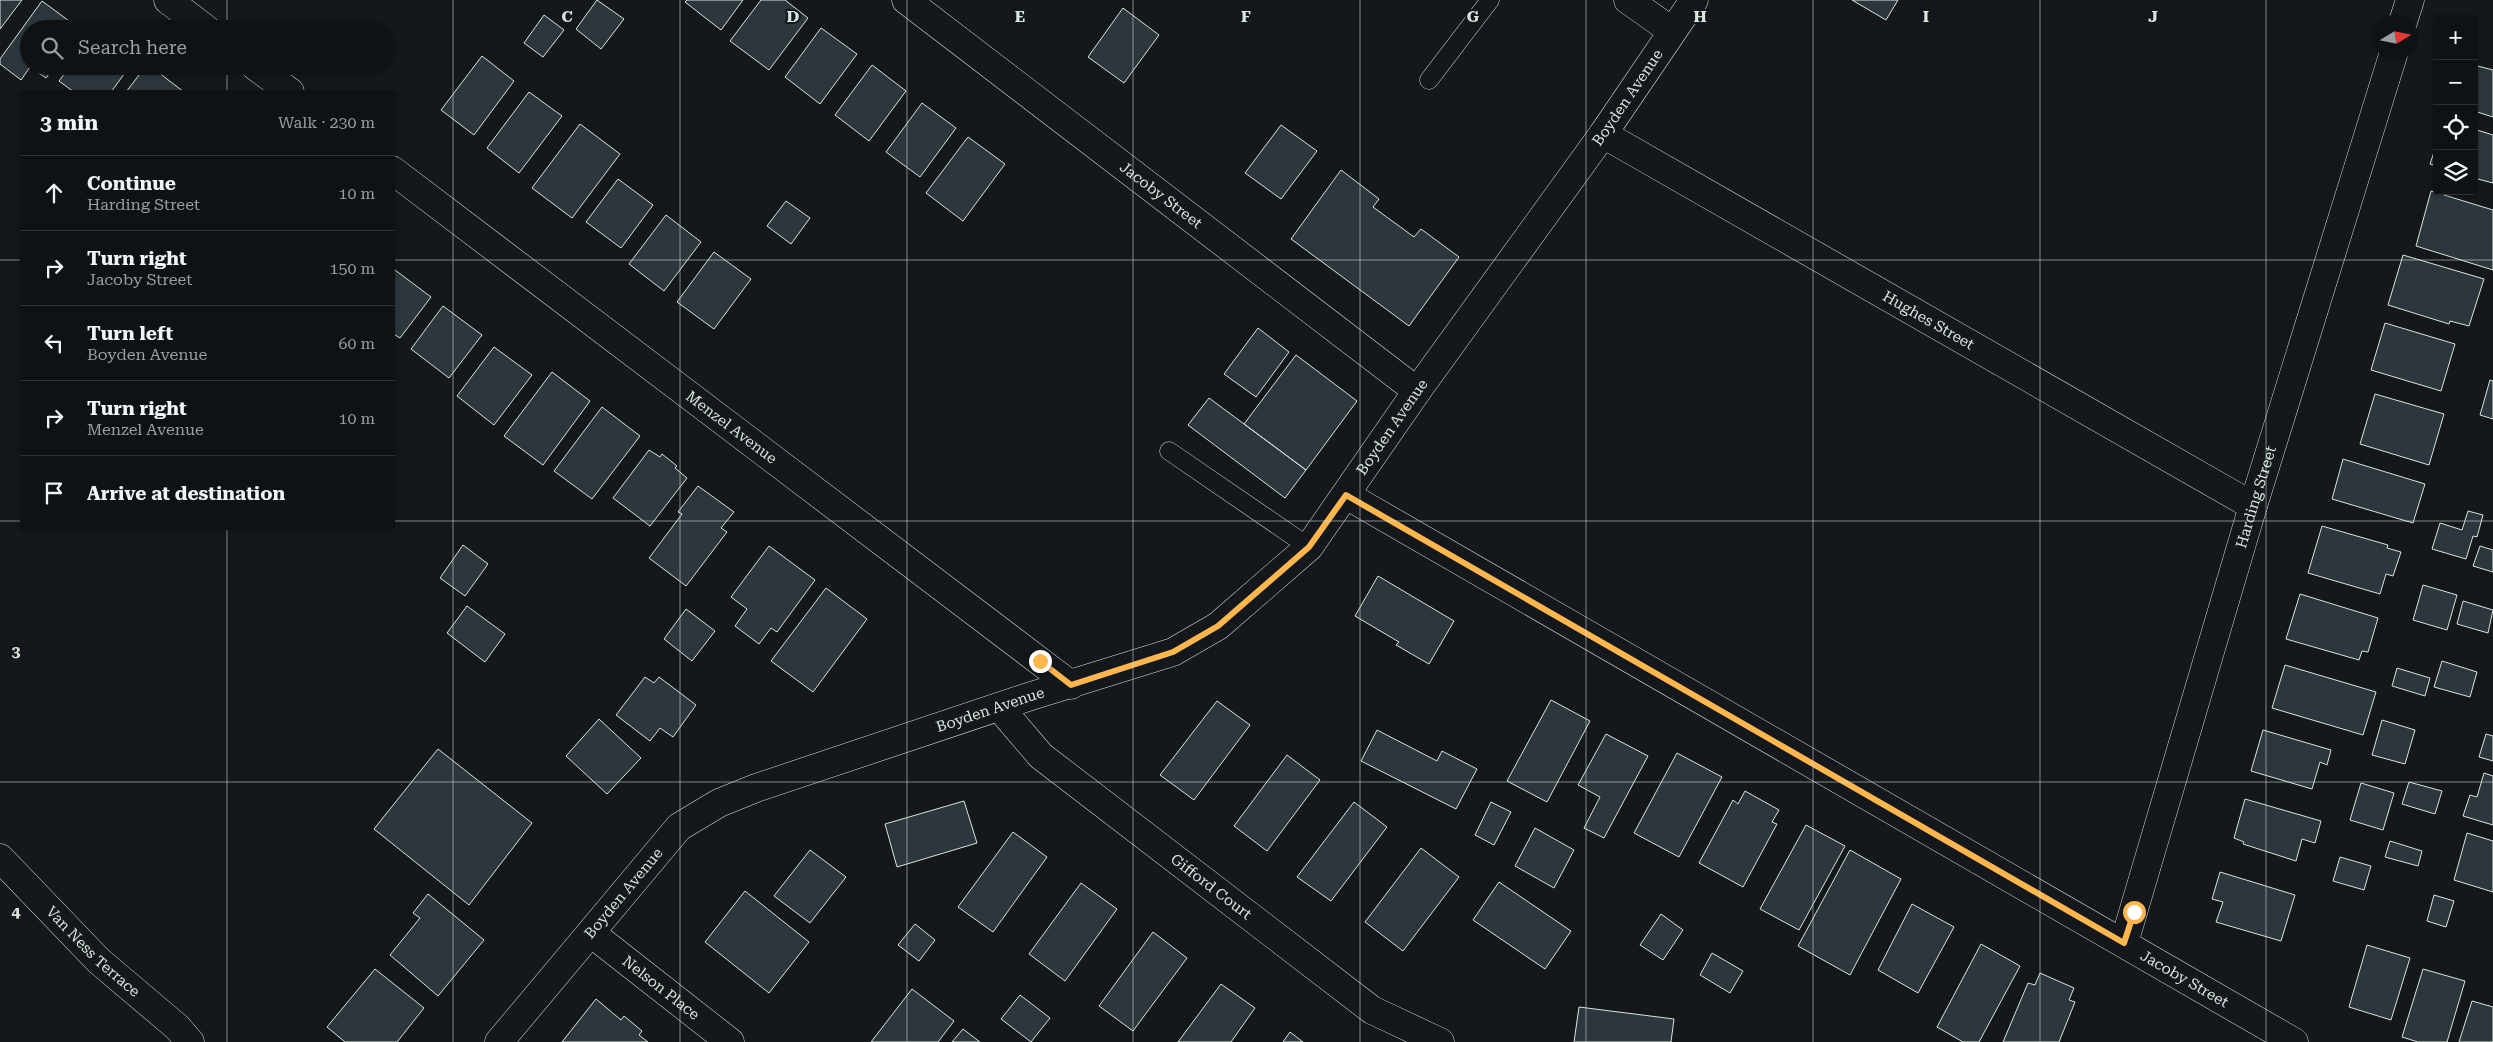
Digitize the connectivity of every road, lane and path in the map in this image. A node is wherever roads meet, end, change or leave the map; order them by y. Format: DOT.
graph roads {
  1 [pos="168,0"];
  2 [pos="906,0"];
  3 [pos="1490,0"];
  4 [pos="1628,0"];
  5 [pos="1694,0"];
  6 [pos="2410,0"];
  7 [pos="2405,15"];
  8 [pos="194,20"];
  9 [pos="1672,31"];
  10 [pos="2392,60"];
  11 [pos="267,75"];
  12 [pos="1429,80"];
  13 [pos="287,90"];
  14 [pos="1603,134"];
  15 [pos="395,172"];
  16 [pos="1417,391"];
  17 [pos="1169,451"];
  18 [pos="1346,495"];
  19 [pos="2253,506"];
  20 [pos="1309,547"];
  21 [pos="1071,685"];
  22 [pos="999,707"];
  23 [pos="0,858"];
  24 [pos="591,933"];
  25 [pos="2124,943"];
  26 [pos="190,1042"];
  27 [pos="499,1042"];
  28 [pos="730,1042"];
  29 [pos="1440,1042"];
  30 [pos="2294,1042"];
  1 -- 8 [label="street"];
  2 -- 16 [label="street, Jacoby Street"];
  3 -- 12 [label="lane"];
  4 -- 9 [label="street"];
  5 -- 9 [label="street, Boyden Avenue"];
  6 -- 7 [label="street"];
  9 -- 14 [label="street, Boyden Avenue"];
  10 -- 19 [label="street, Harding Street"];
  11 -- 13 [label="street"];
  14 -- 16 [label="street, Boyden Avenue"];
  14 -- 19 [label="street, Hughes Street"];
  15 -- 21 [label="street, Menzel Avenue"];
  16 -- 18 [label="street, Boyden Avenue"];
  17 -- 20 [label="lane"];
  18 -- 20 [label="street, Boyden Avenue"];
  18 -- 25 [label="street, Jacoby Street"];
  19 -- 25 [label="street, Harding Street"];
  20 -- 21 [label="street, Boyden Avenue"];
  21 -- 22 [label="street, Boyden Avenue"];
  22 -- 24 [label="street, Boyden Avenue"];
  22 -- 29 [label="street, Gifford Court"];
  23 -- 26 [label="street, Van Ness Terrace"];
  24 -- 27 [label="street, Boyden Avenue"];
  24 -- 28 [label="street, Nelson Place"];
  25 -- 30 [label="street, Jacoby Street"];
}
